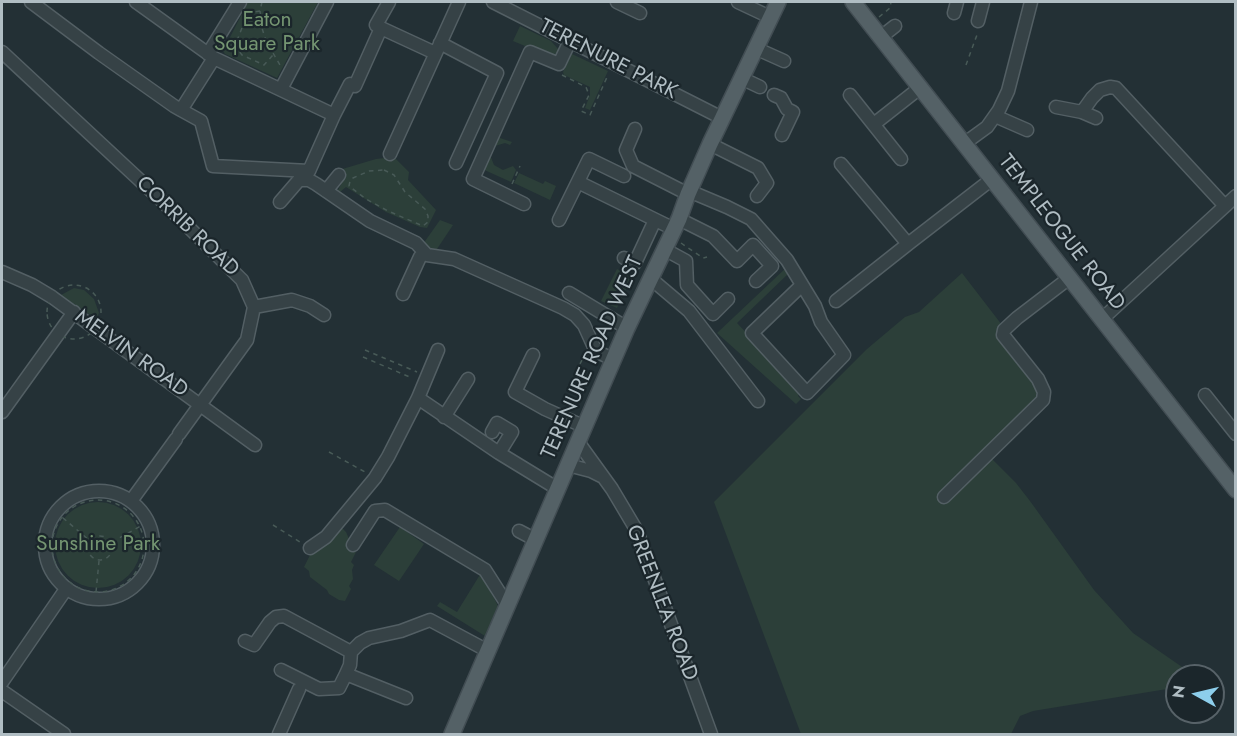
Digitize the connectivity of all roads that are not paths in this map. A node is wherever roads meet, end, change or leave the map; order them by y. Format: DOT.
graph roads {
  1 [pos="31,2"];
  2 [pos="136,2"];
  3 [pos="240,2"];
  4 [pos="327,2"];
  5 [pos="388,2"];
  6 [pos="459,2"];
  7 [pos="493,2"];
  8 [pos="617,2"];
  9 [pos="738,2"];
  10 [pos="778,2"];
  11 [pos="853,2"];
  12 [pos="983,2"];
  13 [pos="1031,2"];
  14 [pos="151,6"];
  15 [pos="640,13"];
  16 [pos="771,17"];
  17 [pos="978,21"];
  18 [pos="895,26"];
  19 [pos="381,28"];
  20 [pos="881,37"];
  21 [pos="570,41"];
  22 [pos="438,48"];
  23 [pos="755,48"];
  24 [pos="2,52"];
  25 [pos="211,56"];
  26 [pos="784,61"];
  27 [pos="741,78"];
  28 [pos="760,87"];
  29 [pos="921,87"];
  30 [pos="281,89"];
  31 [pos="774,94"];
  32 [pos="850,95"];
  33 [pos="1056,107"];
  34 [pos="181,110"];
  35 [pos="1082,112"];
  36 [pos="334,115"];
  37 [pos="995,116"];
  38 [pos="1096,117"];
  39 [pos="722,118"];
  40 [pos="874,124"];
  41 [pos="635,129"];
  42 [pos="1027,130"];
  43 [pos="782,135"];
  44 [pos="965,143"];
  45 [pos="710,144"];
  46 [pos="390,154"];
  47 [pos="901,159"];
  48 [pos="456,163"];
  49 [pos="841,164"];
  50 [pos="339,175"];
  51 [pos="624,176"];
  52 [pos="992,180"];
  53 [pos="578,182"];
  54 [pos="326,191"];
  55 [pos="688,193"];
  56 [pos="757,196"];
  57 [pos="1236,196"];
  58 [pos="280,202"];
  59 [pos="524,204"];
  60 [pos="1225,206"];
  61 [pos="559,220"];
  62 [pos="655,220"];
  63 [pos="673,234"];
  64 [pos="908,243"];
  65 [pos="424,252"];
  66 [pos="624,258"];
  67 [pos="2,272"];
  68 [pos="650,278"];
  69 [pos="1068,279"];
  70 [pos="756,281"];
  71 [pos="802,285"];
  72 [pos="569,293"];
  73 [pos="403,294"];
  74 [pos="728,299"];
  75 [pos="836,301"];
  76 [pos="254,307"];
  77 [pos="74,312"];
  78 [pos="324,315"];
  79 [pos="1101,320"];
  80 [pos="627,328"];
  81 [pos="438,350"];
  82 [pos="533,355"];
  83 [pos="614,360"];
  84 [pos="468,379"];
  85 [pos="1205,395"];
  86 [pos="6,396"];
  87 [pos="418,398"];
  88 [pos="758,401"];
  89 [pos="200,405"];
  90 [pos="2,412"];
  91 [pos="444,417"];
  92 [pos="585,427"];
  93 [pos="492,432"];
  94 [pos="1236,434"];
  95 [pos="578,442"];
  96 [pos="255,445"];
  97 [pos="499,453"];
  98 [pos="568,465"];
  99 [pos="602,477"];
  100 [pos="558,489"];
  101 [pos="1236,490"];
  102 [pos="944,497"];
  103 [pos="131,501"];
  104 [pos="519,531"];
  105 [pos="536,540"];
  106 [pos="353,545"];
  107 [pos="310,548"];
  108 [pos="66,589"];
  109 [pos="508,606"];
  110 [pos="418,611"];
  111 [pos="430,620"];
  112 [pos="245,641"];
  113 [pos="488,651"];
  114 [pos="351,652"];
  115 [pos="281,670"];
  116 [pos="346,674"];
  117 [pos="2,682"];
  118 [pos="298,689"];
  119 [pos="2,691"];
  120 [pos="406,698"];
  121 [pos="64,735"];
  122 [pos="279,735"];
  123 [pos="452,735"];
  124 [pos="711,735"];
  1 -- 34 [label="street"];
  2 -- 14 [label="street"];
  3 -- 25 [label="street"];
  4 -- 30 [label="street"];
  5 -- 19 [label="street"];
  6 -- 22 [label="street"];
  7 -- 21 [label="street, TERENURE PARK"];
  8 -- 15 [label="street"];
  9 -- 16 [label="street"];
  10 -- 16 [label="main road, TERENURE ROAD WEST"];
  11 -- 20 [label="main road, TEMPLEOGUE ROAD"];
  12 -- 17 [label="street"];
  13 -- 37 [label="street"];
  14 -- 25 [label="street"];
  16 -- 23 [label="main road, TERENURE ROAD WEST"];
  18 -- 20 [label="street"];
  19 -- 22 [label="street"];
  19 -- 36 [label="street"];
  20 -- 29 [label="main road, TEMPLEOGUE ROAD"];
  21 -- 39 [label="street, TERENURE PARK"];
  21 -- 59 [label="street"];
  22 -- 46 [label="street"];
  22 -- 48 [label="street"];
  23 -- 26 [label="street"];
  23 -- 27 [label="main road, TERENURE ROAD WEST"];
  24 -- 76 [label="street, CORRIB ROAD"];
  25 -- 30 [label="street"];
  25 -- 34 [label="street"];
  27 -- 28 [label="street"];
  27 -- 39 [label="main road, TERENURE ROAD WEST"];
  29 -- 40 [label="street"];
  29 -- 44 [label="main road, TEMPLEOGUE ROAD"];
  30 -- 36 [label="street"];
  31 -- 43 [label="street"];
  32 -- 40 [label="street"];
  33 -- 35 [label="street"];
  34 -- 36 [label="street"];
  35 -- 38 [label="street"];
  35 -- 60 [label="street"];
  37 -- 42 [label="street"];
  37 -- 44 [label="street"];
  39 -- 45 [label="main road, TERENURE ROAD WEST"];
  40 -- 47 [label="street"];
  41 -- 55 [label="street"];
  44 -- 52 [label="main road, TEMPLEOGUE ROAD"];
  45 -- 55 [label="main road, TERENURE ROAD WEST"];
  45 -- 56 [label="street"];
  49 -- 64 [label="street"];
  50 -- 54 [label="street"];
  51 -- 53 [label="street"];
  52 -- 64 [label="street"];
  52 -- 69 [label="main road, TEMPLEOGUE ROAD"];
  53 -- 61 [label="street"];
  53 -- 62 [label="street"];
  54 -- 58 [label="street"];
  54 -- 65 [label="street"];
  55 -- 63 [label="main road, TERENURE ROAD WEST"];
  55 -- 71 [label="street"];
  57 -- 60 [label="street"];
  60 -- 79 [label="street"];
  62 -- 63 [label="street"];
  62 -- 66 [label="street"];
  63 -- 68 [label="main road, TERENURE ROAD WEST"];
  63 -- 70 [label="street"];
  63 -- 74 [label="street"];
  64 -- 75 [label="street"];
  65 -- 73 [label="street"];
  65 -- 83 [label="street"];
  67 -- 77 [label="street, MELVIN ROAD"];
  68 -- 80 [label="main road, TERENURE ROAD WEST"];
  68 -- 88 [label="street"];
  69 -- 79 [label="main road, TEMPLEOGUE ROAD"];
  69 -- 102 [label="street"];
  71 -- 71 [label="street"];
  72 -- 80 [label="street"];
  76 -- 78 [label="street"];
  76 -- 89 [label="street"];
  77 -- 86 [label="street"];
  77 -- 89 [label="street, MELVIN ROAD"];
  79 -- 101 [label="main road, TEMPLEOGUE ROAD"];
  80 -- 83 [label="main road, TERENURE ROAD WEST"];
  81 -- 87 [label="street"];
  82 -- 92 [label="street"];
  83 -- 92 [label="main road, TERENURE ROAD WEST"];
  84 -- 91 [label="street"];
  85 -- 94 [label="street"];
  86 -- 90 [label="street"];
  87 -- 91 [label="street"];
  87 -- 107 [label="street"];
  89 -- 96 [label="street, MELVIN ROAD"];
  89 -- 103 [label="street"];
  91 -- 97 [label="street"];
  92 -- 95 [label="main road, TERENURE ROAD WEST"];
  93 -- 97 [label="street"];
  95 -- 98 [label="main road, TERENURE ROAD WEST"];
  95 -- 99 [label="street, GREENLEA ROAD"];
  97 -- 100 [label="street"];
  98 -- 99 [label="street"];
  98 -- 100 [label="main road, TERENURE ROAD WEST"];
  99 -- 124 [label="street, GREENLEA ROAD"];
  100 -- 105 [label="main road, TERENURE ROAD WEST"];
  103 -- 108 [label="street"];
  103 -- 108 [label="street"];
  104 -- 105 [label="street"];
  105 -- 109 [label="main road, TERENURE ROAD WEST"];
  106 -- 109 [label="street"];
  108 -- 117 [label="street"];
  109 -- 113 [label="main road, TERENURE ROAD WEST"];
  110 -- 111 [label="street"];
  111 -- 113 [label="street"];
  111 -- 114 [label="street"];
  112 -- 114 [label="street"];
  113 -- 123 [label="main road, TERENURE ROAD WEST"];
  114 -- 116 [label="street"];
  115 -- 116 [label="street"];
  116 -- 120 [label="street"];
  118 -- 122 [label="street"];
  119 -- 121 [label="street"];
}
